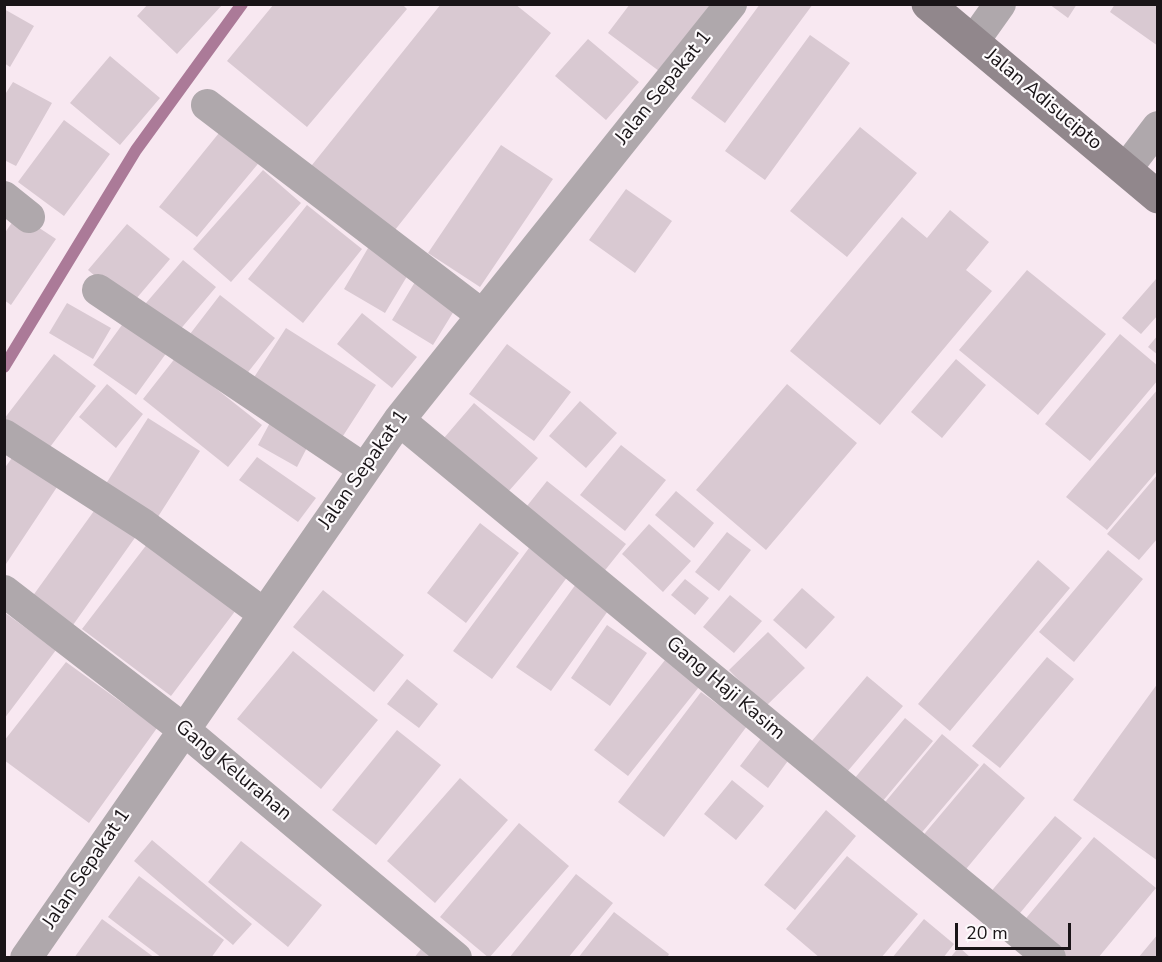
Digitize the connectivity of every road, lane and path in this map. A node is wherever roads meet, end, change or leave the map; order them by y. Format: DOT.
graph roads {
  1 [pos="731,4"];
  2 [pos="928,4"];
  3 [pos="1000,4"];
  4 [pos="973,42"];
  5 [pos="207,105"];
  6 [pos="1158,127"];
  7 [pos="1126,169"];
  8 [pos="1158,196"];
  9 [pos="4,197"];
  10 [pos="29,217"];
  11 [pos="98,290"];
  12 [pos="482,315"];
  13 [pos="399,420"];
  14 [pos="4,435"];
  15 [pos="364,469"];
  16 [pos="4,591"];
  17 [pos="264,614"];
  18 [pos="183,729"];
  19 [pos="26,957"];
  20 [pos="456,957"];
  21 [pos="1050,957"];
  1 -- 12 [label="street, Jalan Sepakat 1"];
  2 -- 4 [label="main road, Jalan Adisucipto"];
  3 -- 4 [label="street"];
  4 -- 7 [label="main road, Jalan Adisucipto"];
  5 -- 12 [label="street"];
  6 -- 7 [label="street"];
  7 -- 8 [label="main road, Jalan Adisucipto"];
  9 -- 10 [label="street"];
  11 -- 15 [label="street"];
  12 -- 13 [label="street, Jalan Sepakat 1"];
  13 -- 15 [label="street, Jalan Sepakat 1"];
  13 -- 21 [label="street, Gang Haji Kasim"];
  14 -- 17 [label="street"];
  15 -- 17 [label="street, Jalan Sepakat 1"];
  16 -- 18 [label="street, Gang Kelurahan"];
  17 -- 18 [label="street, Jalan Sepakat 1"];
  18 -- 19 [label="street, Jalan Sepakat 1"];
  18 -- 20 [label="street, Gang Kelurahan"];
}
